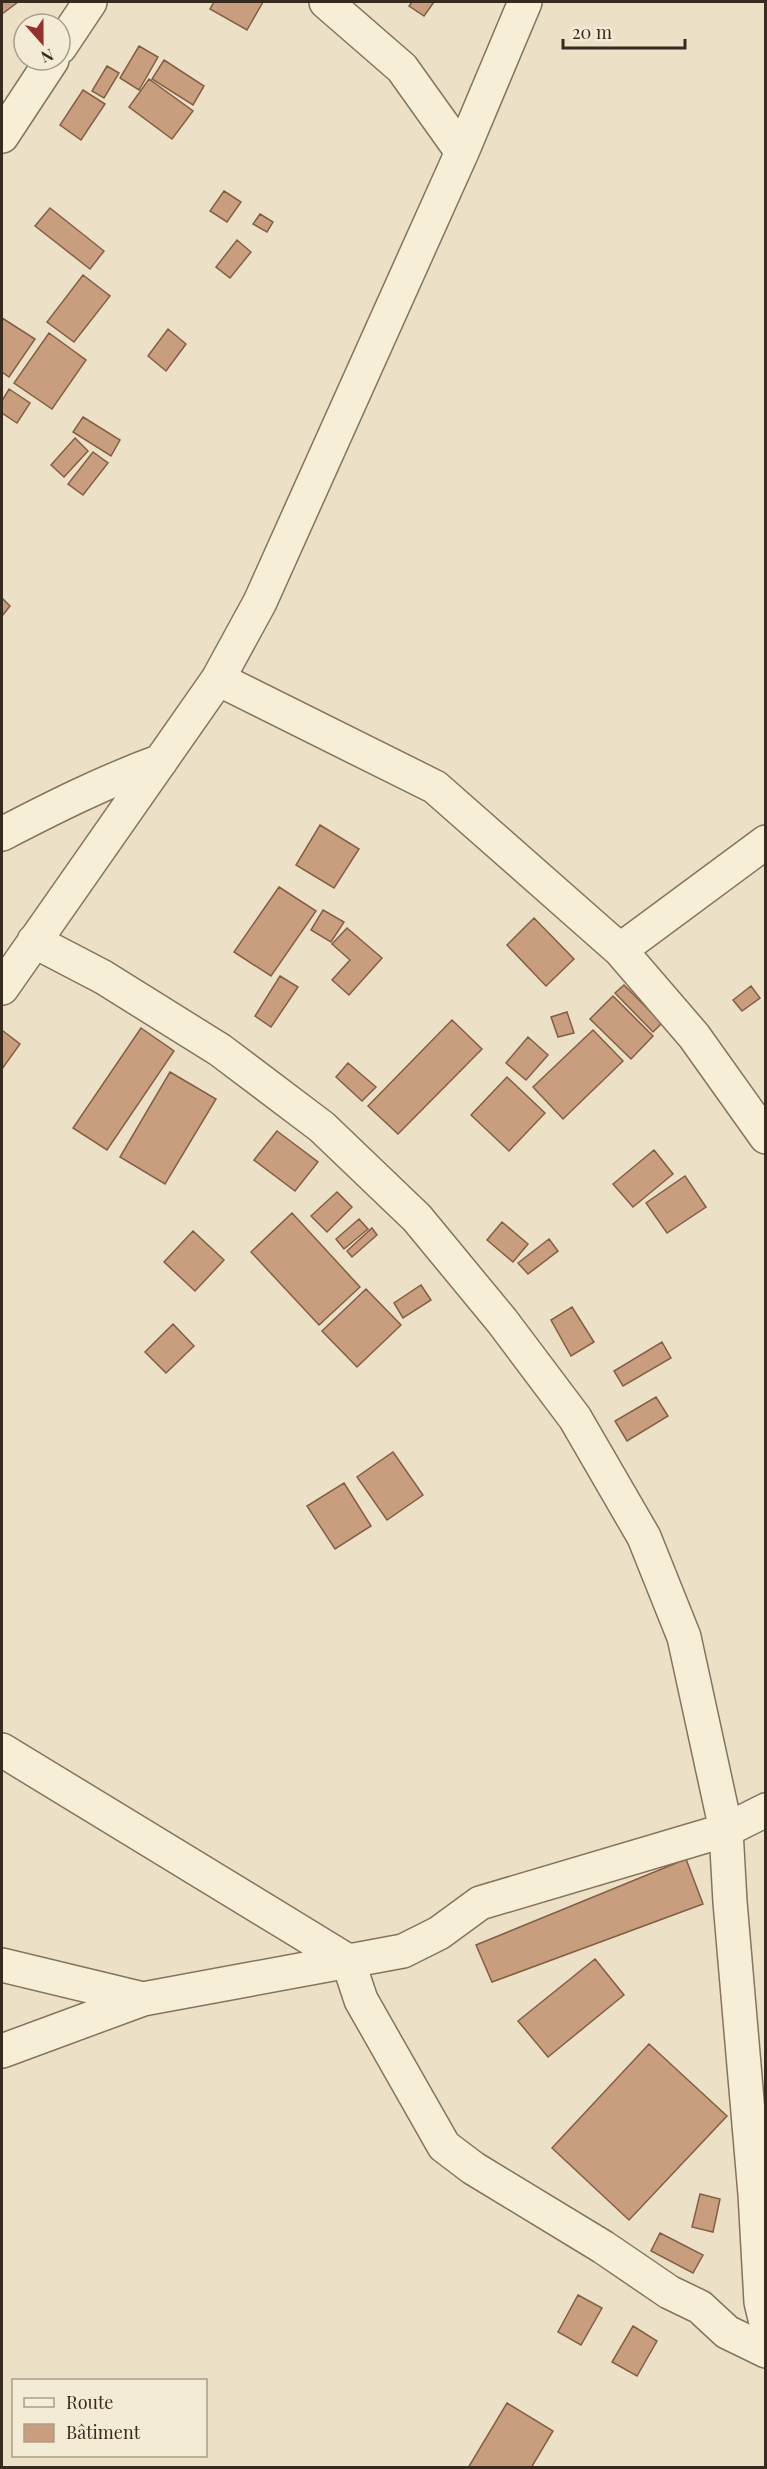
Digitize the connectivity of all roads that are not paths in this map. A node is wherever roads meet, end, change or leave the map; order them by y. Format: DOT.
graph roads {
  1 [pos="90,2"];
  2 [pos="326,2"];
  3 [pos="525,2"];
  4 [pos="72,29"];
  5 [pos="41,72"];
  6 [pos="11,104"];
  7 [pos="2,136"];
  8 [pos="462,152"];
  9 [pos="218,680"];
  10 [pos="161,761"];
  11 [pos="2,834"];
  12 [pos="765,842"];
  13 [pos="34,941"];
  14 [pos="620,950"];
  15 [pos="2,988"];
  16 [pos="765,1137"];
  17 [pos="2,1750"];
  18 [pos="765,1810"];
  19 [pos="726,1830"];
  20 [pos="348,1961"];
  21 [pos="2,1965"];
  22 [pos="143,1999"];
  23 [pos="2,2051"];
  24 [pos="765,2323"];
  25 [pos="765,2351"];
  1 -- 4 [label="street"];
  2 -- 8 [label="street"];
  3 -- 8 [label="street"];
  5 -- 6 [label="street"];
  6 -- 7 [label="street"];
  8 -- 9 [label="street"];
  9 -- 10 [label="street"];
  9 -- 14 [label="street"];
  10 -- 11 [label="street"];
  10 -- 13 [label="street"];
  12 -- 14 [label="street"];
  13 -- 15 [label="street"];
  13 -- 19 [label="street"];
  14 -- 16 [label="street"];
  17 -- 20 [label="street"];
  18 -- 19 [label="street"];
  19 -- 20 [label="street"];
  19 -- 24 [label="street"];
  20 -- 22 [label="street"];
  20 -- 25 [label="street"];
  21 -- 22 [label="street"];
  22 -- 23 [label="street"];
}
